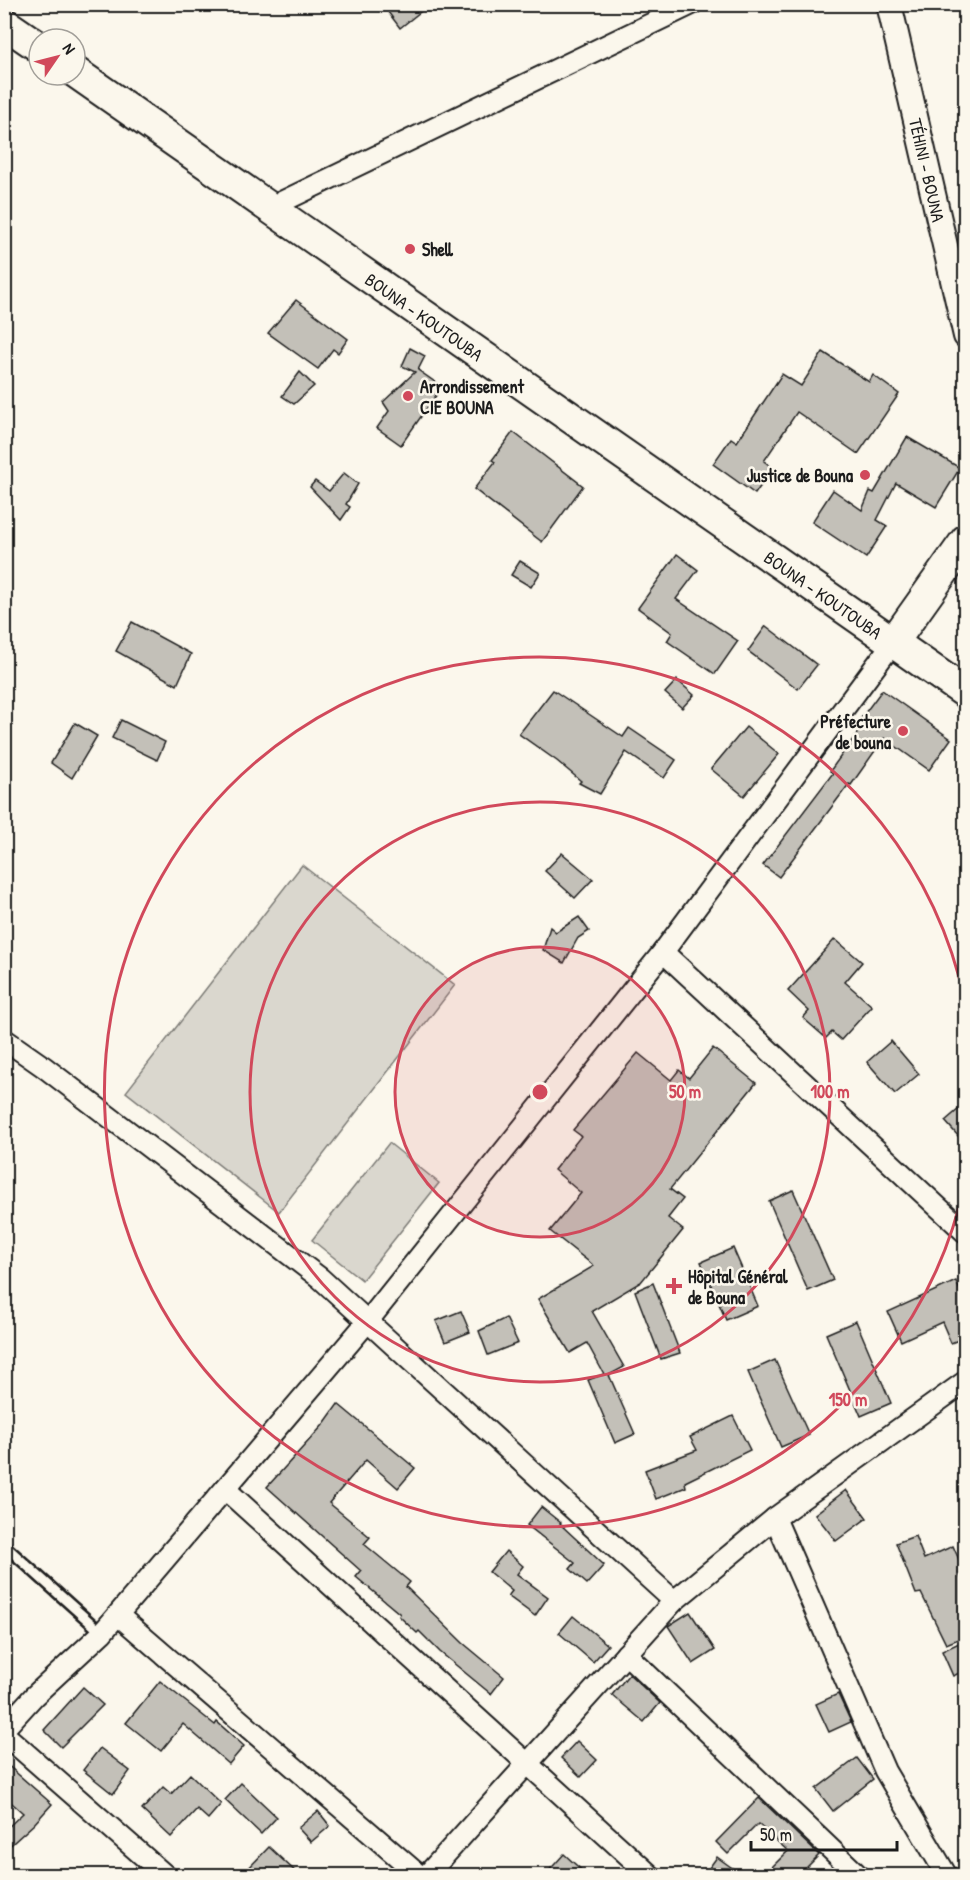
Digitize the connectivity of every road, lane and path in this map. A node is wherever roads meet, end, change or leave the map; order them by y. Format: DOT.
graph roads {
  1 [pos="692,4"];
  2 [pos="889,4"];
  3 [pos="4,23"];
  4 [pos="27,39"];
  5 [pos="87,80"];
  6 [pos="269,208"];
  7 [pos="966,336"];
  8 [pos="966,540"];
  9 [pos="892,644"];
  10 [pos="966,693"];
  11 [pos="663,951"];
  12 [pos="4,1039"];
  13 [pos="966,1233"];
  14 [pos="368,1322"];
  15 [pos="966,1381"];
  16 [pos="225,1489"];
  17 [pos="775,1518"];
  18 [pos="4,1545"];
  19 [pos="674,1601"];
  20 [pos="118,1615"];
  21 [pos="102,1633"];
  22 [pos="626,1654"];
  23 [pos="4,1729"];
  24 [pos="4,1734"];
  25 [pos="526,1764"];
  26 [pos="166,1875"];
  27 [pos="420,1875"];
  28 [pos="426,1875"];
  29 [pos="651,1875"];
  30 [pos="859,1875"];
  31 [pos="947,1875"];
  1 -- 6 [label="street"];
  2 -- 7 [label="street, TÉHINI - BOUNA"];
  3 -- 4 [label="main road"];
  5 -- 6 [label="main road, BOUNA - KOUTOUBA"];
  6 -- 9 [label="main road, BOUNA - KOUTOUBA"];
  8 -- 9 [label="main road"];
  9 -- 10 [label="main road, BOUNA - KOUTOUBA"];
  9 -- 11 [label="street"];
  11 -- 13 [label="street"];
  11 -- 14 [label="street"];
  12 -- 14 [label="street"];
  14 -- 16 [label="street"];
  14 -- 19 [label="street"];
  15 -- 17 [label="street"];
  16 -- 20 [label="street"];
  16 -- 25 [label="street"];
  17 -- 19 [label="street"];
  17 -- 31 [label="street"];
  18 -- 21 [label="lane"];
  19 -- 22 [label="street"];
  20 -- 21 [label="street"];
  20 -- 27 [label="street"];
  21 -- 23 [label="street"];
  22 -- 25 [label="street"];
  22 -- 30 [label="street"];
  24 -- 26 [label="street"];
  25 -- 28 [label="street"];
  25 -- 29 [label="street"];
}
